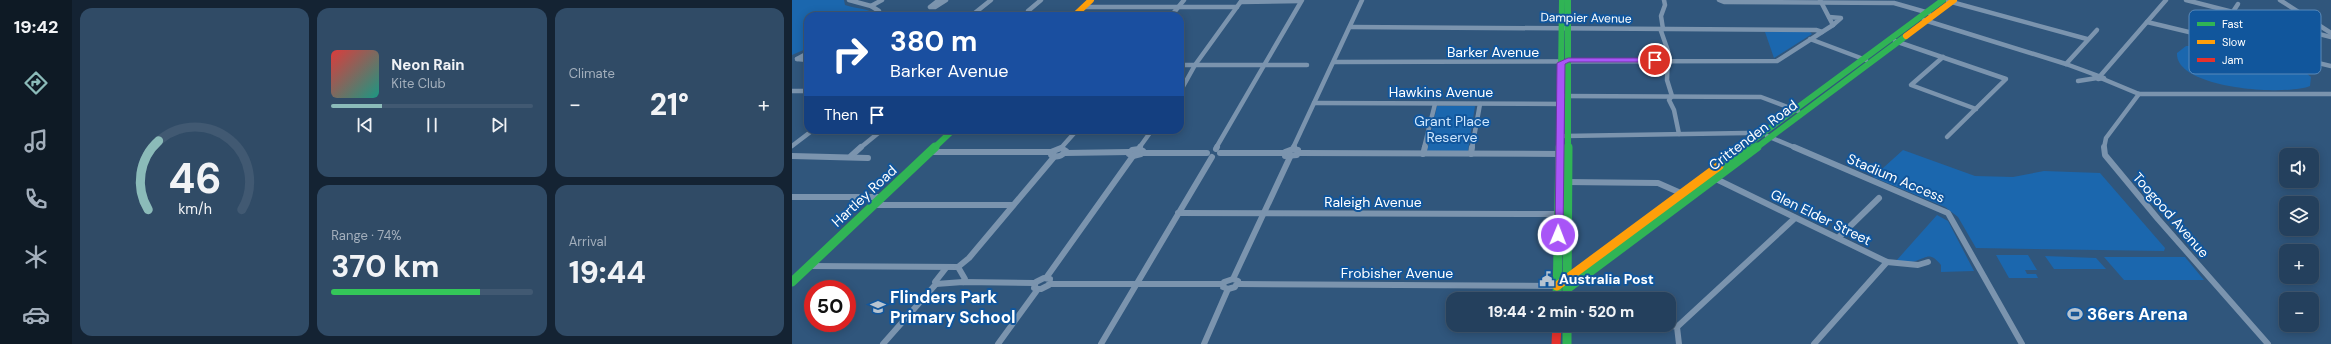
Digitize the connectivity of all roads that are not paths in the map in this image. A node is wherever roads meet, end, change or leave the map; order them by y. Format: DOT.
graph roads {
  1 [pos="849,0"];
  2 [pos="882,0"];
  3 [pos="939,0"];
  4 [pos="946,0"];
  5 [pos="992,0"];
  6 [pos="1041,0"];
  7 [pos="1091,0"];
  8 [pos="1184,0"];
  9 [pos="1362,0"];
  10 [pos="1562,0"];
  11 [pos="1568,0"];
  12 [pos="1664,0"];
  13 [pos="1719,0"];
  14 [pos="1948,0"];
  15 [pos="2166,0"];
  16 [pos="2186,0"];
  17 [pos="2280,0"];
  18 [pos="1242,1"];
  19 [pos="1302,1"];
  20 [pos="1820,1"];
  21 [pos="2238,4"];
  22 [pos="871,6"];
  23 [pos="1084,7"];
  24 [pos="1178,7"];
  25 [pos="1237,7"];
  26 [pos="2225,10"];
  27 [pos="2234,10"];
  28 [pos="2295,10"];
  29 [pos="879,12"];
  30 [pos="976,12"];
  31 [pos="1028,12"];
  32 [pos="1078,12"];
  33 [pos="1174,12"];
  34 [pos="1829,17"];
  35 [pos="1926,17"];
  36 [pos="2147,22"];
  37 [pos="1833,24"];
  38 [pos="1350,27"];
  39 [pos="2321,27"];
  40 [pos="1565,28"];
  41 [pos="1663,29"];
  42 [pos="2097,30"];
  43 [pos="1822,32"];
  44 [pos="2189,33"];
  45 [pos="2331,33"];
  46 [pos="2321,34"];
  47 [pos="2331,37"];
  48 [pos="1890,39"];
  49 [pos="2087,39"];
  50 [pos="1810,40"];
  51 [pos="1898,42"];
  52 [pos="804,55"];
  53 [pos="1943,57"];
  54 [pos="804,60"];
  55 [pos="1669,60"];
  56 [pos="1868,60"];
  57 [pos="1334,62"];
  58 [pos="1564,62"];
  59 [pos="2066,64"];
  60 [pos="2321,64"];
  61 [pos="1184,65"];
  62 [pos="1196,65"];
  63 [pos="1264,65"];
  64 [pos="1307,65"];
  65 [pos="2331,66"];
  66 [pos="2099,77"];
  67 [pos="2078,81"];
  68 [pos="1184,85"];
  69 [pos="792,91"];
  70 [pos="799,91"];
  71 [pos="804,91"];
  72 [pos="2139,94"];
  73 [pos="2331,94"];
  74 [pos="792,96"];
  75 [pos="1672,96"];
  76 [pos="1564,100"];
  77 [pos="1314,103"];
  78 [pos="1435,104"];
  79 [pos="1480,104"];
  80 [pos="1976,108"];
  81 [pos="1794,110"];
  82 [pos="1803,114"];
  83 [pos="1747,133"];
  84 [pos="808,134"];
  85 [pos="877,134"];
  86 [pos="949,134"];
  87 [pos="1074,134"];
  88 [pos="1150,134"];
  89 [pos="1679,134"];
  90 [pos="1762,134"];
  91 [pos="1564,136"];
  92 [pos="1947,137"];
  93 [pos="1771,138"];
  94 [pos="792,146"];
  95 [pos="1293,149"];
  96 [pos="1063,150"];
  97 [pos="1141,151"];
  98 [pos="1218,151"];
  99 [pos="929,152"];
  100 [pos="1299,153"];
  101 [pos="1053,154"];
  102 [pos="1131,154"];
  103 [pos="1423,154"];
  104 [pos="1471,154"];
  105 [pos="1564,154"];
  106 [pos="1210,155"];
  107 [pos="1287,155"];
  108 [pos="792,156"];
  109 [pos="851,156"];
  110 [pos="868,158"];
  111 [pos="1707,174"];
  112 [pos="1716,178"];
  113 [pos="1563,182"];
  114 [pos="1681,193"];
  115 [pos="882,196"];
  116 [pos="792,197"];
  117 [pos="1690,198"];
  118 [pos="1879,198"];
  119 [pos="874,205"];
  120 [pos="1013,205"];
  121 [pos="1178,213"];
  122 [pos="1264,213"];
  123 [pos="1558,214"];
  124 [pos="1567,214"];
  125 [pos="1795,218"];
  126 [pos="1838,238"];
  127 [pos="1887,262"];
  128 [pos="1928,262"];
  129 [pos="1568,263"];
  130 [pos="809,266"];
  131 [pos="958,266"];
  132 [pos="946,268"];
  133 [pos="1582,268"];
  134 [pos="1568,280"];
  135 [pos="1048,281"];
  136 [pos="1235,281"];
  137 [pos="792,282"];
  138 [pos="963,282"];
  139 [pos="936,284"];
  140 [pos="1136,284"];
  141 [pos="1036,286"];
  142 [pos="1226,286"];
  143 [pos="1557,286"];
  144 [pos="1567,289"];
  145 [pos="1557,292"];
  146 [pos="1677,327"];
  147 [pos="1557,332"];
  148 [pos="1567,332"];
  149 [pos="883,344"];
  150 [pos="998,344"];
  151 [pos="1101,344"];
  152 [pos="1204,344"];
  153 [pos="1556,344"];
  154 [pos="1566,344"];
  155 [pos="1679,344"];
  156 [pos="1814,344"];
  157 [pos="2022,344"];
  158 [pos="2268,344"];
  1 -- 22 [label="street"];
  2 -- 22 [label="street"];
  3 -- 4 [label="street"];
  5 -- 30 [label="street"];
  6 -- 31 [label="street"];
  7 -- 23 [label="main road"];
  8 -- 24 [label="street"];
  9 -- 38 [label="street"];
  10 -- 40 [label="main road"];
  11 -- 40 [label="main road"];
  12 -- 41 [label="street"];
  13 -- 20 [label="street"];
  14 -- 35 [label="main road, Crittenden Road"];
  14 -- 49 [label="street"];
  15 -- 36 [label="street"];
  16 -- 26 [label="street"];
  17 -- 28 [label="street"];
  18 -- 19 [label="street"];
  18 -- 25 [label="street"];
  19 -- 63 [label="street"];
  20 -- 34 [label="street"];
  20 -- 35 [label="street"];
  21 -- 27 [label="street"];
  22 -- 29 [label="street"];
  23 -- 24 [label="street"];
  23 -- 32 [label="main road"];
  24 -- 25 [label="street"];
  24 -- 33 [label="street"];
  25 -- 62 [label="street"];
  34 -- 37 [label="street"];
  34 -- 37 [label="street"];
  35 -- 48 [label="main road, Crittenden Road"];
  35 -- 51 [label="main road, Crittenden Road"];
  35 -- 59 [label="street"];
  36 -- 44 [label="street"];
  36 -- 66 [label="street"];
  37 -- 43 [label="street, Barker Avenue"];
  38 -- 40 [label="street, Dampier Avenue"];
  38 -- 57 [label="street"];
  39 -- 45 [label="street"];
  40 -- 41 [label="street, Dampier Avenue"];
  40 -- 58 [label="main road"];
  41 -- 43 [label="street, Dampier Avenue"];
  41 -- 55 [label="street"];
  42 -- 49 [label="street"];
  43 -- 50 [label="street, Barker Avenue"];
  46 -- 47 [label="street"];
  48 -- 51 [label="street"];
  48 -- 56 [label="main road, Crittenden Road"];
  49 -- 59 [label="street"];
  50 -- 55 [label="street, Barker Avenue"];
  50 -- 56 [label="street"];
  51 -- 53 [label="street"];
  51 -- 56 [label="main road, Crittenden Road"];
  52 -- 54 [label="street"];
  53 -- 80 [label="street"];
  53 -- 80 [label="street"];
  55 -- 58 [label="street, Barker Avenue"];
  55 -- 75 [label="street"];
  56 -- 81 [label="main road, Crittenden Road"];
  56 -- 82 [label="main road, Crittenden Road"];
  57 -- 58 [label="street, Barker Avenue"];
  57 -- 77 [label="street"];
  58 -- 76 [label="main road"];
  59 -- 66 [label="street"];
  60 -- 65 [label="street"];
  61 -- 62 [label="street"];
  62 -- 63 [label="street"];
  62 -- 68 [label="street"];
  63 -- 64 [label="street"];
  63 -- 98 [label="street"];
  66 -- 67 [label="street"];
  66 -- 72 [label="street"];
  69 -- 70 [label="street"];
  70 -- 71 [label="street"];
  70 -- 74 [label="street"];
  72 -- 73 [label="street"];
  72 -- 158 [label="street, Toogood Avenue"];
  75 -- 76 [label="street, Hawkins Avenue"];
  75 -- 81 [label="street, Hawkins Avenue"];
  75 -- 89 [label="street"];
  76 -- 79 [label="street, Hawkins Avenue"];
  76 -- 91 [label="main road"];
  77 -- 78 [label="street, Hawkins Avenue"];
  77 -- 95 [label="street"];
  78 -- 79 [label="street, Hawkins Avenue"];
  78 -- 103 [label="street"];
  79 -- 104 [label="street"];
  80 -- 92 [label="street"];
  81 -- 82 [label="street, Hawkins Avenue"];
  81 -- 90 [label="main road, Crittenden Road"];
  82 -- 93 [label="main road, Crittenden Road"];
  83 -- 89 [label="street"];
  84 -- 94 [label="street"];
  85 -- 109 [label="street"];
  86 -- 99 [label="main road, Hartley Road"];
  87 -- 96 [label="street"];
  88 -- 97 [label="street"];
  89 -- 91 [label="street"];
  90 -- 93 [label="street, Stadium Access"];
  90 -- 111 [label="main road, Crittenden Road"];
  91 -- 105 [label="main road"];
  93 -- 112 [label="main road, Crittenden Road"];
  93 -- 157 [label="street, Stadium Access"];
  95 -- 100 [label="street"];
  95 -- 107 [label="street"];
  96 -- 101 [label="street"];
  96 -- 102 [label="street"];
  97 -- 102 [label="street"];
  97 -- 106 [label="street"];
  98 -- 106 [label="street"];
  98 -- 107 [label="street"];
  99 -- 101 [label="street"];
  99 -- 115 [label="main road, Hartley Road"];
  100 -- 103 [label="street"];
  100 -- 107 [label="street"];
  101 -- 120 [label="street"];
  102 -- 135 [label="street"];
  103 -- 104 [label="street"];
  104 -- 105 [label="street"];
  105 -- 113 [label="main road"];
  106 -- 121 [label="street"];
  107 -- 122 [label="street"];
  108 -- 109 [label="street"];
  109 -- 110 [label="street"];
  111 -- 112 [label="street, Glen Elder Street"];
  111 -- 114 [label="main road, Crittenden Road"];
  112 -- 117 [label="main road, Crittenden Road"];
  112 -- 125 [label="street, Glen Elder Street"];
  113 -- 114 [label="street"];
  113 -- 123 [label="main road"];
  113 -- 124 [label="main road"];
  114 -- 117 [label="street"];
  114 -- 133 [label="main road, Crittenden Road"];
  115 -- 116 [label="street"];
  115 -- 119 [label="main road, Hartley Road"];
  117 -- 144 [label="main road, Crittenden Road"];
  118 -- 126 [label="street"];
  119 -- 120 [label="street"];
  119 -- 130 [label="main road, Hartley Road"];
  120 -- 131 [label="street"];
  121 -- 122 [label="street, Raleigh Avenue"];
  121 -- 140 [label="street"];
  122 -- 123 [label="street, Raleigh Avenue"];
  122 -- 136 [label="street"];
  123 -- 124 [label="street, Raleigh Avenue"];
  123 -- 143 [label="main road"];
  124 -- 129 [label="main road"];
  125 -- 126 [label="street, Glen Elder Street"];
  125 -- 146 [label="street"];
  126 -- 127 [label="street, Glen Elder Street"];
  127 -- 128 [label="street, Glen Elder Street"];
  127 -- 156 [label="street"];
  129 -- 133 [label="main road"];
  129 -- 134 [label="main road"];
  130 -- 132 [label="street"];
  130 -- 137 [label="main road, Hartley Road"];
  131 -- 132 [label="street"];
  131 -- 138 [label="street"];
  132 -- 139 [label="street"];
  133 -- 134 [label="main road, Crittenden Road"];
  134 -- 143 [label="main road, Crittenden Road"];
  134 -- 144 [label="main road"];
  135 -- 140 [label="street"];
  135 -- 141 [label="street"];
  136 -- 142 [label="street"];
  136 -- 143 [label="street, Frobisher Avenue"];
  138 -- 139 [label="street"];
  138 -- 141 [label="street"];
  139 -- 149 [label="street"];
  140 -- 142 [label="street"];
  140 -- 151 [label="street"];
  141 -- 150 [label="street"];
  142 -- 152 [label="street"];
  143 -- 144 [label="main road"];
  143 -- 145 [label="main road"];
  146 -- 155 [label="street"];
  147 -- 153 [label="main road"];
  148 -- 154 [label="main road"];
}
